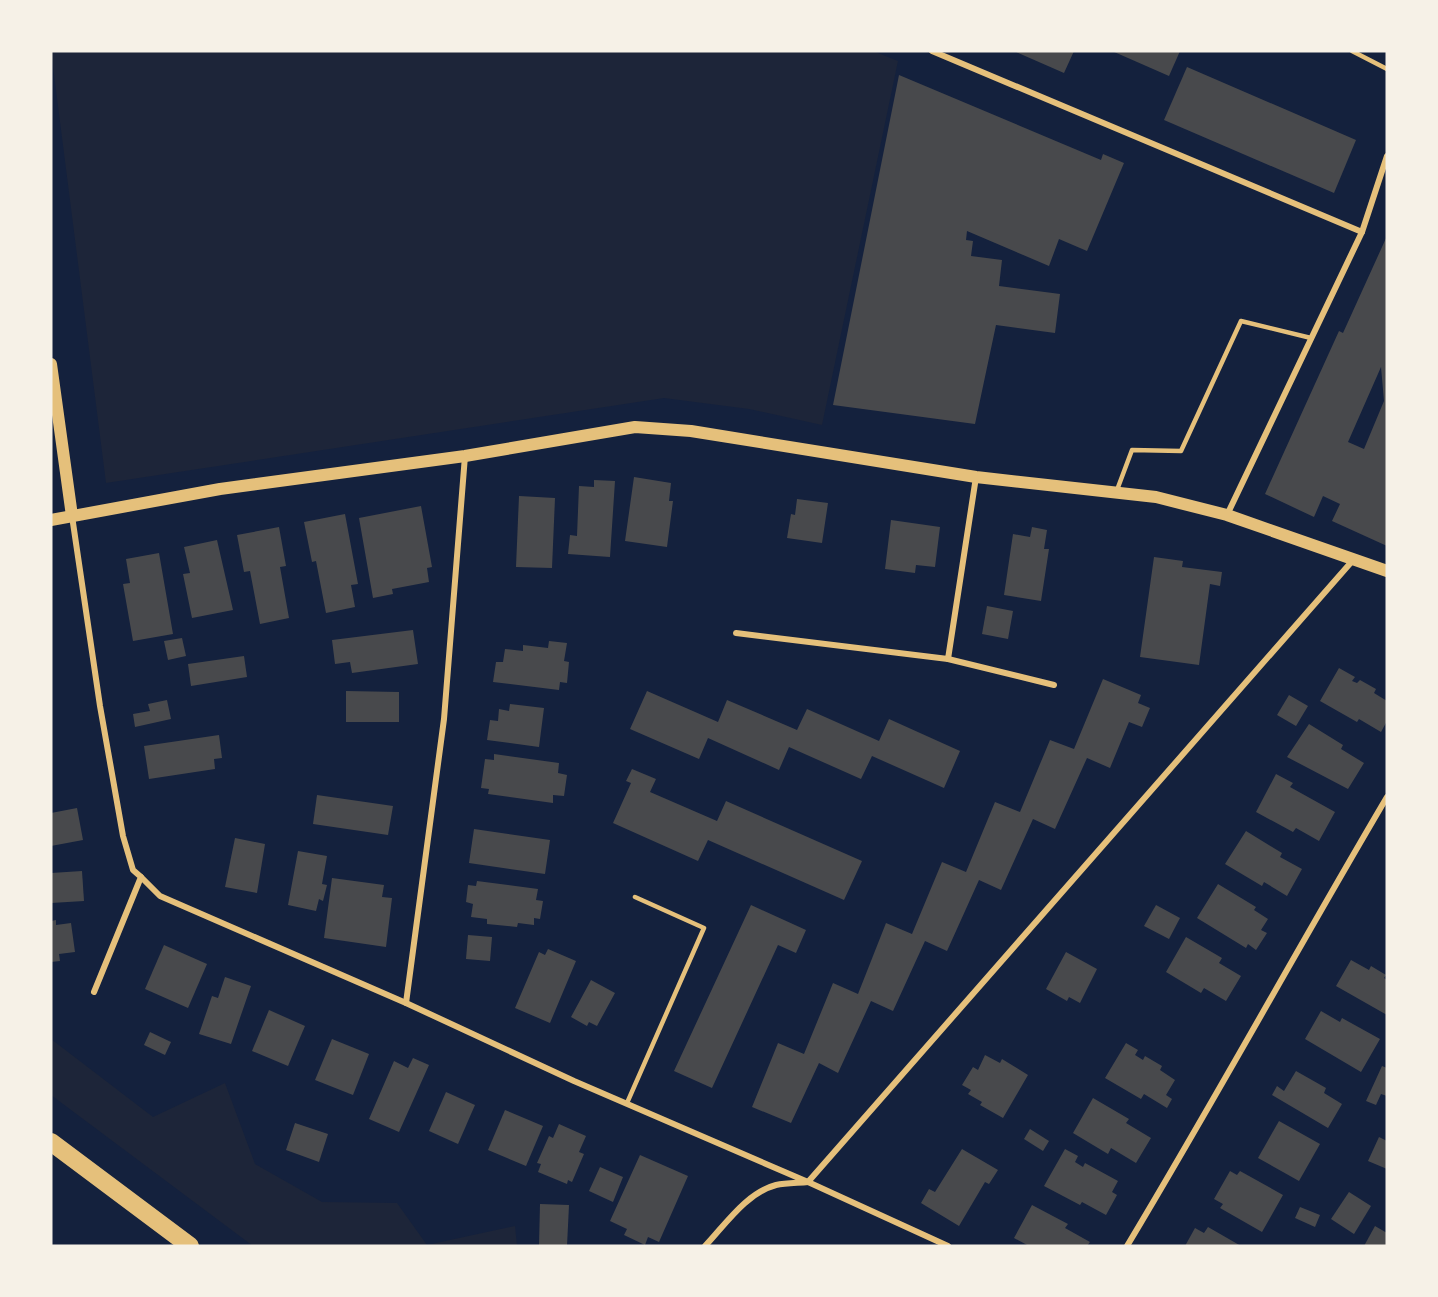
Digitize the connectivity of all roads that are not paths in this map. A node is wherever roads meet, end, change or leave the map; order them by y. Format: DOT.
graph roads {
  1 [pos="932,51"];
  2 [pos="1352,51"];
  3 [pos="1387,69"];
  4 [pos="1387,156"];
  5 [pos="1362,232"];
  6 [pos="1311,338"];
  7 [pos="51,364"];
  8 [pos="54,403"];
  9 [pos="465,456"];
  10 [pos="976,477"];
  11 [pos="1116,493"];
  12 [pos="1227,514"];
  13 [pos="72,516"];
  14 [pos="51,520"];
  15 [pos="1354,559"];
  16 [pos="1387,571"];
  17 [pos="736,633"];
  18 [pos="948,659"];
  19 [pos="1054,685"];
  20 [pos="1387,797"];
  21 [pos="141,877"];
  22 [pos="635,897"];
  23 [pos="94,992"];
  24 [pos="406,1003"];
  25 [pos="627,1103"];
  26 [pos="51,1142"];
  27 [pos="808,1182"];
  28 [pos="190,1246"];
  29 [pos="705,1246"];
  30 [pos="948,1246"];
  31 [pos="1127,1246"];
  1 -- 5 [label="street"];
  2 -- 3 [label="lane"];
  4 -- 5 [label="street"];
  5 -- 6 [label="street"];
  6 -- 11 [label="lane"];
  6 -- 12 [label="street"];
  7 -- 8 [label="main road"];
  8 -- 13 [label="main road"];
  9 -- 10 [label="main road"];
  9 -- 13 [label="main road"];
  9 -- 24 [label="street"];
  10 -- 11 [label="main road"];
  10 -- 18 [label="street"];
  11 -- 12 [label="main road"];
  12 -- 15 [label="main road"];
  13 -- 14 [label="main road"];
  13 -- 21 [label="street"];
  15 -- 16 [label="main road"];
  15 -- 27 [label="street"];
  17 -- 18 [label="street"];
  18 -- 19 [label="street"];
  20 -- 31 [label="street"];
  21 -- 23 [label="street"];
  21 -- 24 [label="street"];
  22 -- 25 [label="lane"];
  24 -- 25 [label="street"];
  25 -- 27 [label="street"];
  26 -- 28 [label="highway"];
  27 -- 29 [label="street"];
  27 -- 30 [label="street"];
}
